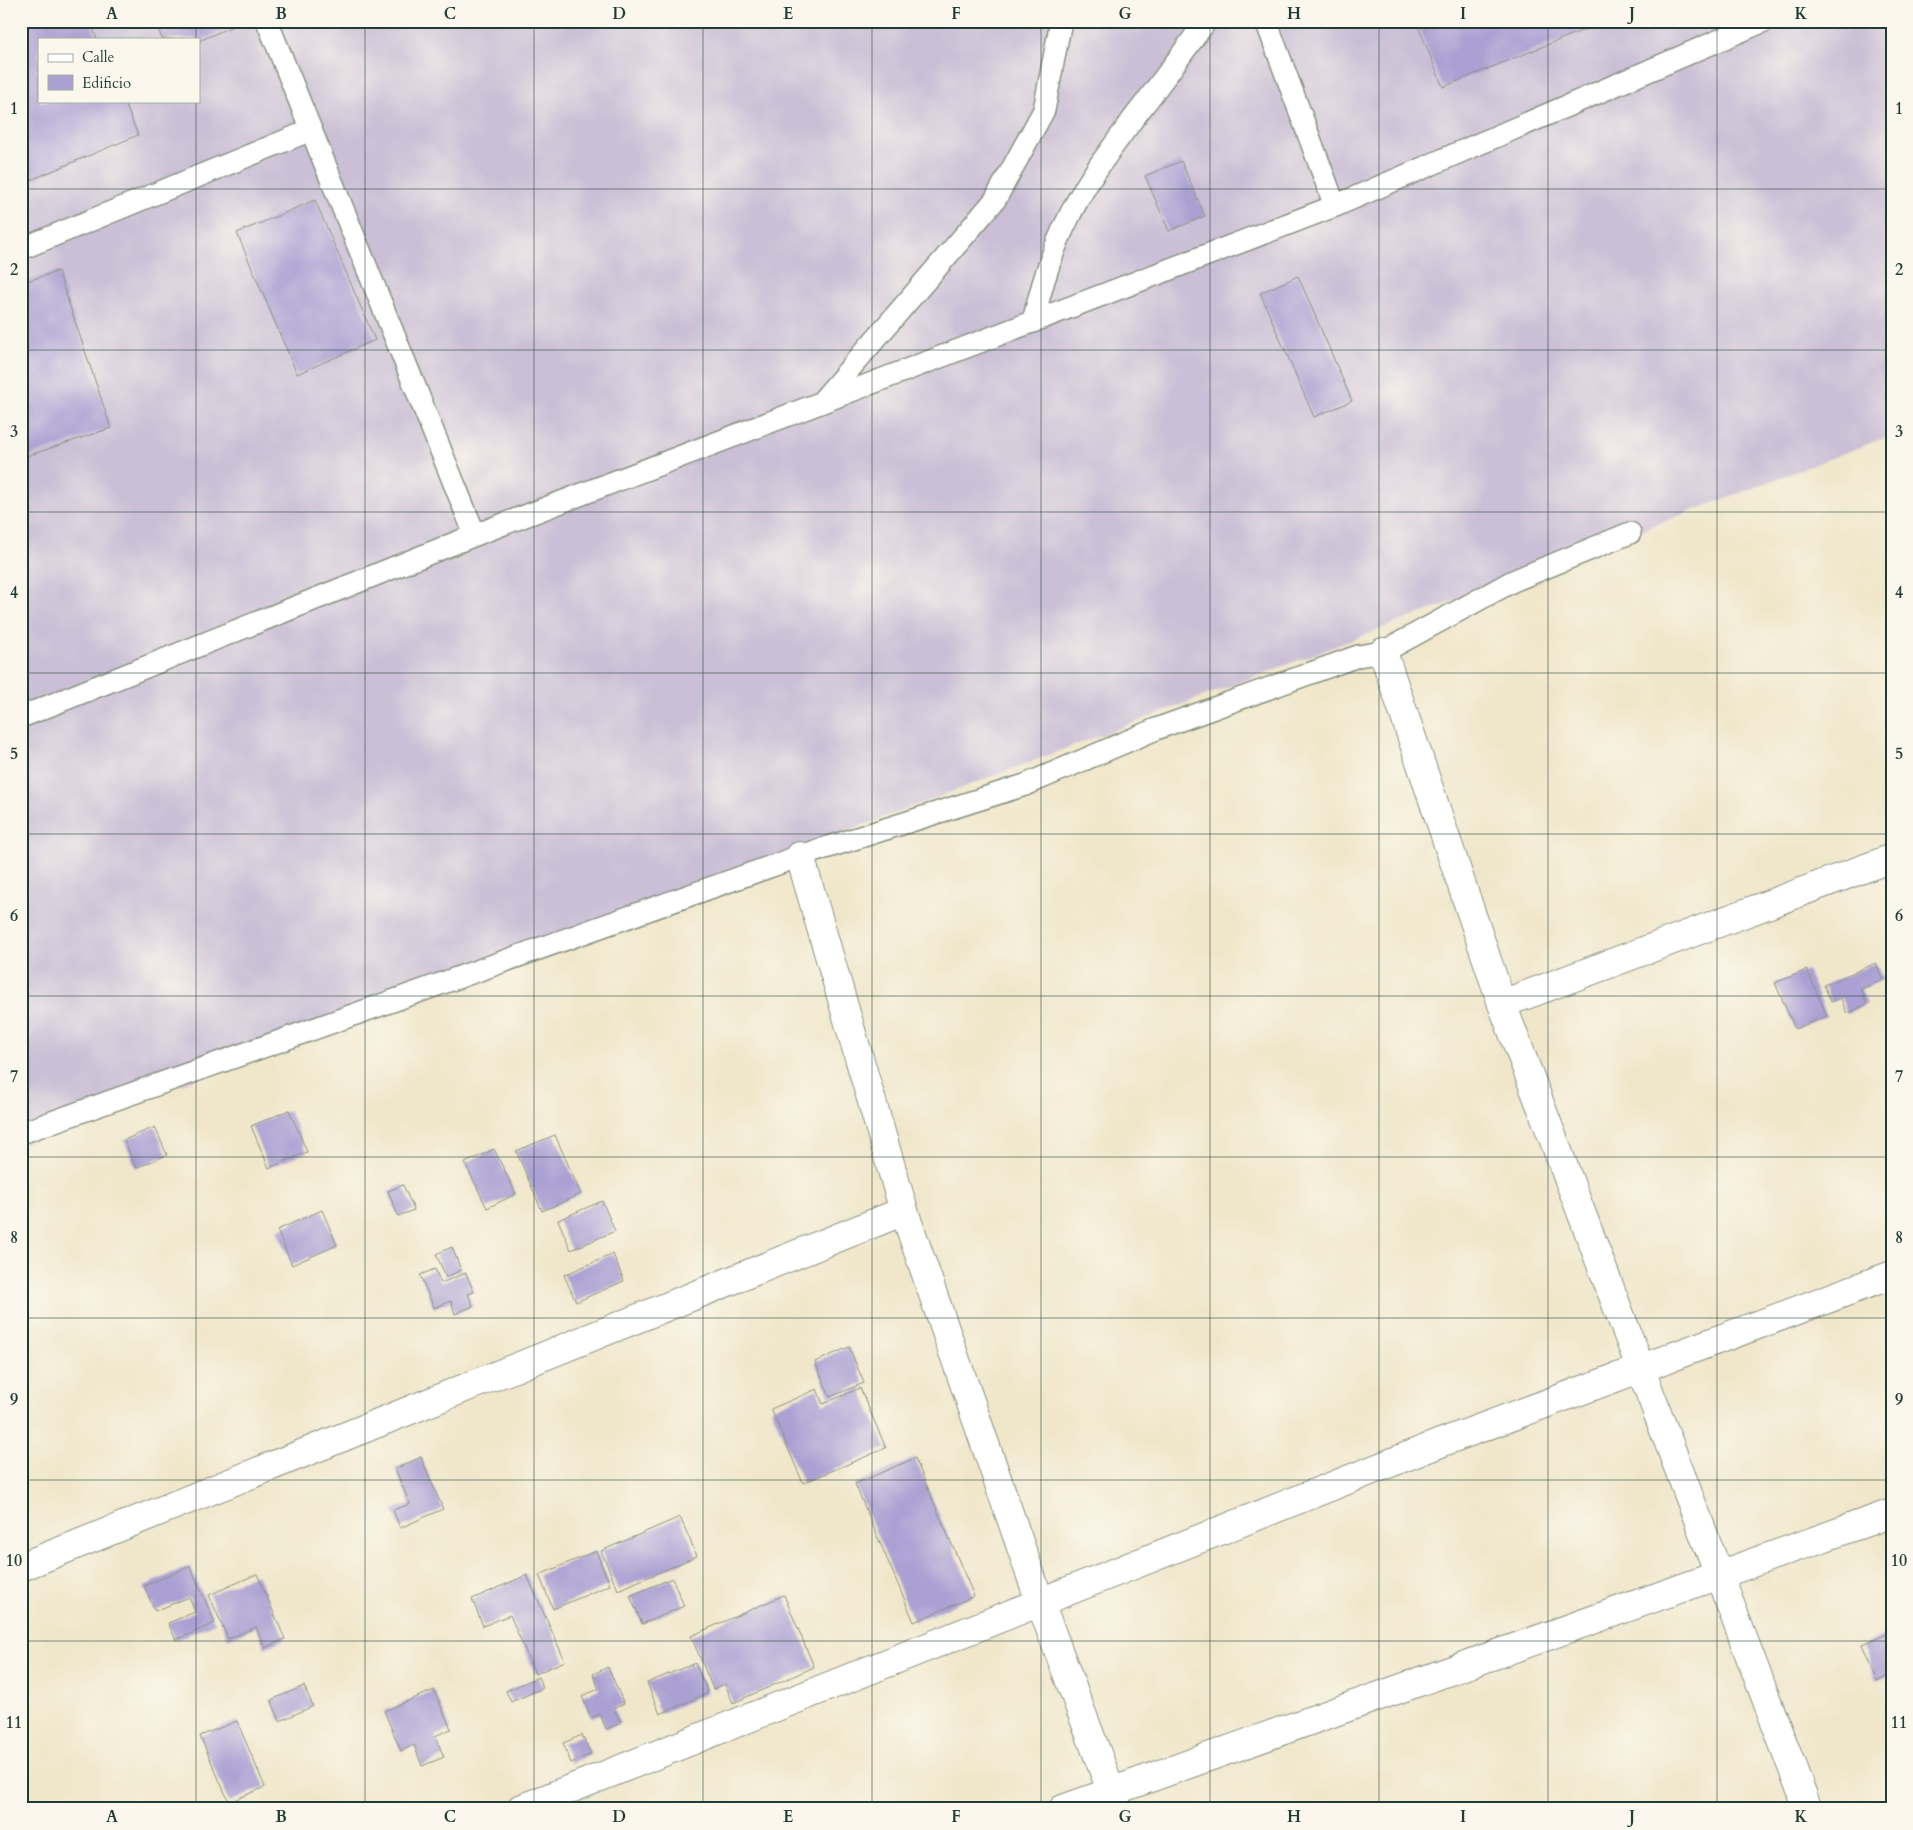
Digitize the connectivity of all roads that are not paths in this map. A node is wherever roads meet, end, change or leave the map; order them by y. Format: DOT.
graph roads {
  1 [pos="267,21"];
  2 [pos="1061,21"];
  3 [pos="1206,21"];
  4 [pos="1266,21"];
  5 [pos="1764,21"];
  6 [pos="311,130"];
  7 [pos="1335,206"];
  8 [pos="21,249"];
  9 [pos="1033,322"];
  10 [pos="820,403"];
  11 [pos="1630,534"];
  12 [pos="475,535"];
  13 [pos="1383,652"];
  14 [pos="21,717"];
  15 [pos="800,856"];
  16 [pos="1892,858"];
  17 [pos="1502,1004"];
  18 [pos="21,1133"];
  19 [pos="904,1211"];
  20 [pos="1892,1275"];
  21 [pos="1641,1369"];
  22 [pos="1892,1514"];
  23 [pos="21,1567"];
  24 [pos="1719,1575"];
  25 [pos="1040,1602"];
  26 [pos="1114,1800"];
  27 [pos="520,1809"];
  28 [pos="1063,1809"];
  29 [pos="1808,1809"];
  1 -- 6 [label="lane"];
  2 -- 10 [label="lane"];
  3 -- 9 [label="lane"];
  4 -- 7 [label="lane"];
  5 -- 7 [label="lane"];
  6 -- 8 [label="lane"];
  6 -- 12 [label="lane"];
  7 -- 9 [label="lane"];
  9 -- 10 [label="lane"];
  10 -- 12 [label="lane"];
  11 -- 13 [label="lane"];
  12 -- 14 [label="lane"];
  13 -- 15 [label="lane"];
  13 -- 17 [label="street"];
  15 -- 18 [label="lane"];
  15 -- 19 [label="street"];
  16 -- 17 [label="street"];
  17 -- 21 [label="street"];
  19 -- 23 [label="street"];
  19 -- 25 [label="street"];
  20 -- 21 [label="street"];
  21 -- 24 [label="street"];
  21 -- 25 [label="street"];
  22 -- 24 [label="street"];
  24 -- 26 [label="street"];
  24 -- 29 [label="street"];
  25 -- 26 [label="street"];
  25 -- 27 [label="street"];
  26 -- 28 [label="street"];
}
